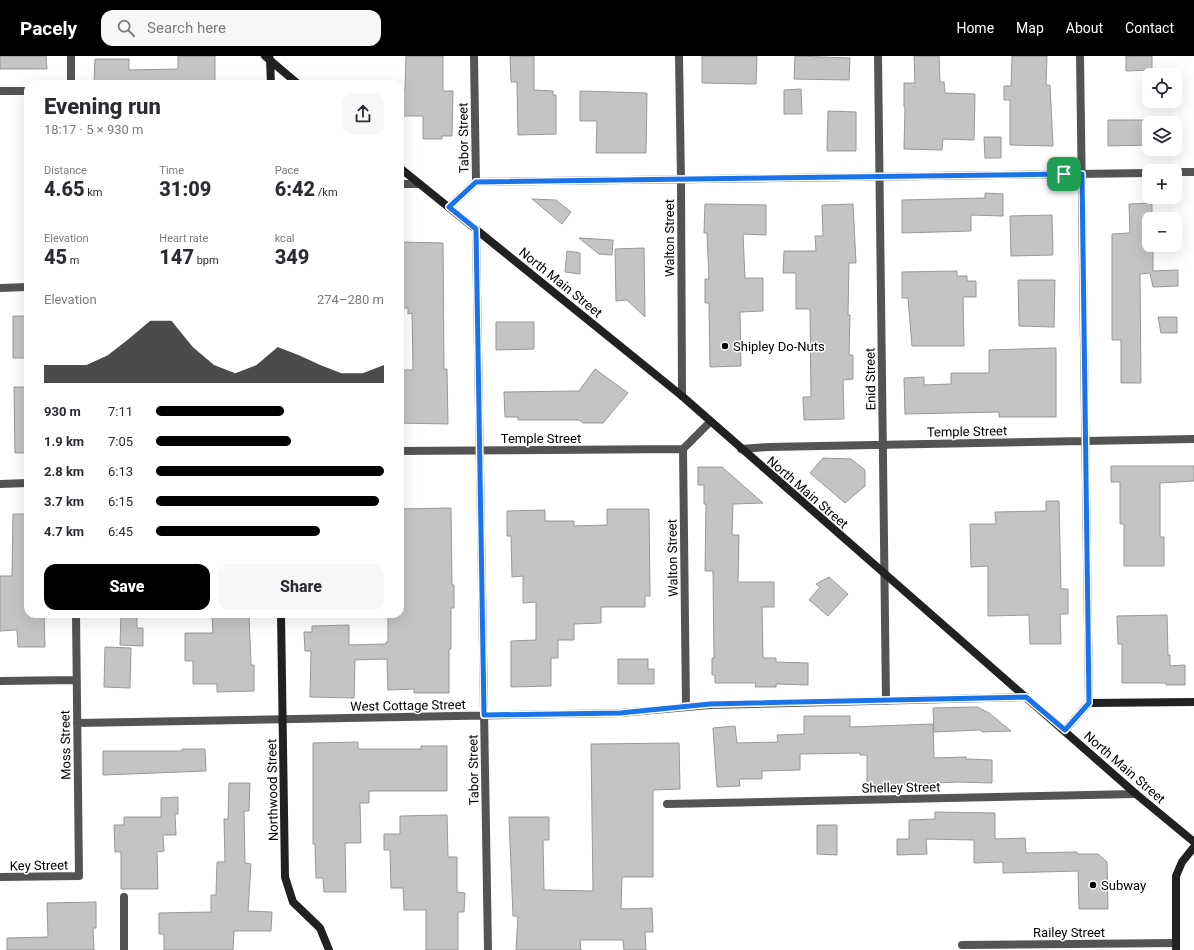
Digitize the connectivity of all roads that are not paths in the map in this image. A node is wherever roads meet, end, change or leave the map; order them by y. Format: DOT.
graph roads {
  1 [pos="71,56"];
  2 [pos="474,56"];
  3 [pos="679,56"];
  4 [pos="878,56"];
  5 [pos="1080,56"];
  6 [pos="268,58"];
  7 [pos="71,80"];
  8 [pos="271,80"];
  9 [pos="293,80"];
  10 [pos="0,91"];
  11 [pos="24,91"];
  12 [pos="404,171"];
  13 [pos="1182,172"];
  14 [pos="1194,172"];
  15 [pos="1142,173"];
  16 [pos="1082,174"];
  17 [pos="880,177"];
  18 [pos="681,180"];
  19 [pos="476,182"];
  20 [pos="404,184"];
  21 [pos="420,184"];
  22 [pos="449,207"];
  23 [pos="476,229"];
  24 [pos="24,287"];
  25 [pos="0,288"];
  26 [pos="682,396"];
  27 [pos="710,422"];
  28 [pos="1194,440"];
  29 [pos="1086,441"];
  30 [pos="883,445"];
  31 [pos="683,449"];
  32 [pos="741,449"];
  33 [pos="480,450"];
  34 [pos="404,451"];
  35 [pos="24,483"];
  36 [pos="0,484"];
  37 [pos="885,574"];
  38 [pos="76,618"];
  39 [pos="281,618"];
  40 [pos="76,680"];
  41 [pos="0,681"];
  42 [pos="1026,697"];
  43 [pos="886,701"];
  44 [pos="1194,702"];
  45 [pos="1089,703"];
  46 [pos="686,706"];
  47 [pos="484,715"];
  48 [pos="283,719"];
  49 [pos="77,723"];
  50 [pos="1065,730"];
  51 [pos="1136,794"];
  52 [pos="667,804"];
  53 [pos="1194,842"];
  54 [pos="1194,847"];
  55 [pos="79,876"];
  56 [pos="0,877"];
  57 [pos="124,897"];
  58 [pos="962,944"];
  59 [pos="1176,946"];
  60 [pos="124,950"];
  61 [pos="329,950"];
  62 [pos="488,950"];
  1 -- 7 [label="street"];
  2 -- 19 [label="street, Tabor Street"];
  3 -- 18 [label="street, Walton Street"];
  4 -- 17 [label="street, Enid Street"];
  5 -- 16 [label="street"];
  6 -- 8 [label="main road"];
  6 -- 9 [label="main road"];
  10 -- 11 [label="street"];
  12 -- 21 [label="main road, North Main Street"];
  13 -- 14 [label="street"];
  15 -- 16 [label="street"];
  16 -- 17 [label="street"];
  16 -- 29 [label="street"];
  17 -- 18 [label="street"];
  17 -- 30 [label="street, Enid Street"];
  18 -- 19 [label="street"];
  18 -- 26 [label="street, Walton Street"];
  19 -- 22 [label="street, Tabor Street"];
  20 -- 21 [label="street"];
  21 -- 22 [label="main road, North Main Street"];
  22 -- 23 [label="main road, North Main Street"];
  23 -- 26 [label="main road, North Main Street"];
  23 -- 33 [label="street, Tabor Street"];
  24 -- 25 [label="street"];
  26 -- 27 [label="main road, North Main Street"];
  27 -- 31 [label="street"];
  27 -- 32 [label="main road, North Main Street"];
  28 -- 29 [label="street, Temple Street"];
  29 -- 30 [label="street, Temple Street"];
  29 -- 45 [label="street"];
  30 -- 32 [label="street, Temple Street"];
  30 -- 37 [label="street, Enid Street"];
  31 -- 33 [label="street, Temple Street"];
  31 -- 46 [label="street, Walton Street"];
  32 -- 37 [label="main road, North Main Street"];
  33 -- 34 [label="street, Temple Street"];
  33 -- 47 [label="street, Tabor Street"];
  35 -- 36 [label="street"];
  37 -- 42 [label="main road, North Main Street"];
  37 -- 43 [label="street, Enid Street"];
  38 -- 40 [label="street, Moss Street"];
  39 -- 48 [label="main road, Northwood Street"];
  40 -- 41 [label="street"];
  40 -- 49 [label="street, Moss Street"];
  42 -- 43 [label="street, West Cottage Street"];
  42 -- 50 [label="main road, North Main Street"];
  43 -- 46 [label="street, West Cottage Street"];
  44 -- 45 [label="main road"];
  45 -- 50 [label="main road"];
  46 -- 47 [label="street, West Cottage Street"];
  47 -- 48 [label="street, West Cottage Street"];
  47 -- 62 [label="street, Tabor Street"];
  48 -- 49 [label="street, West Cottage Street"];
  48 -- 61 [label="main road, Northwood Street"];
  49 -- 55 [label="street, Moss Street"];
  50 -- 51 [label="main road, North Main Street"];
  51 -- 52 [label="street, Shelley Street"];
  51 -- 53 [label="main road, North Main Street"];
  54 -- 59 [label="main road"];
  55 -- 56 [label="street, Key Street"];
  57 -- 60 [label="street"];
  58 -- 59 [label="street, Railey Street"];
}
